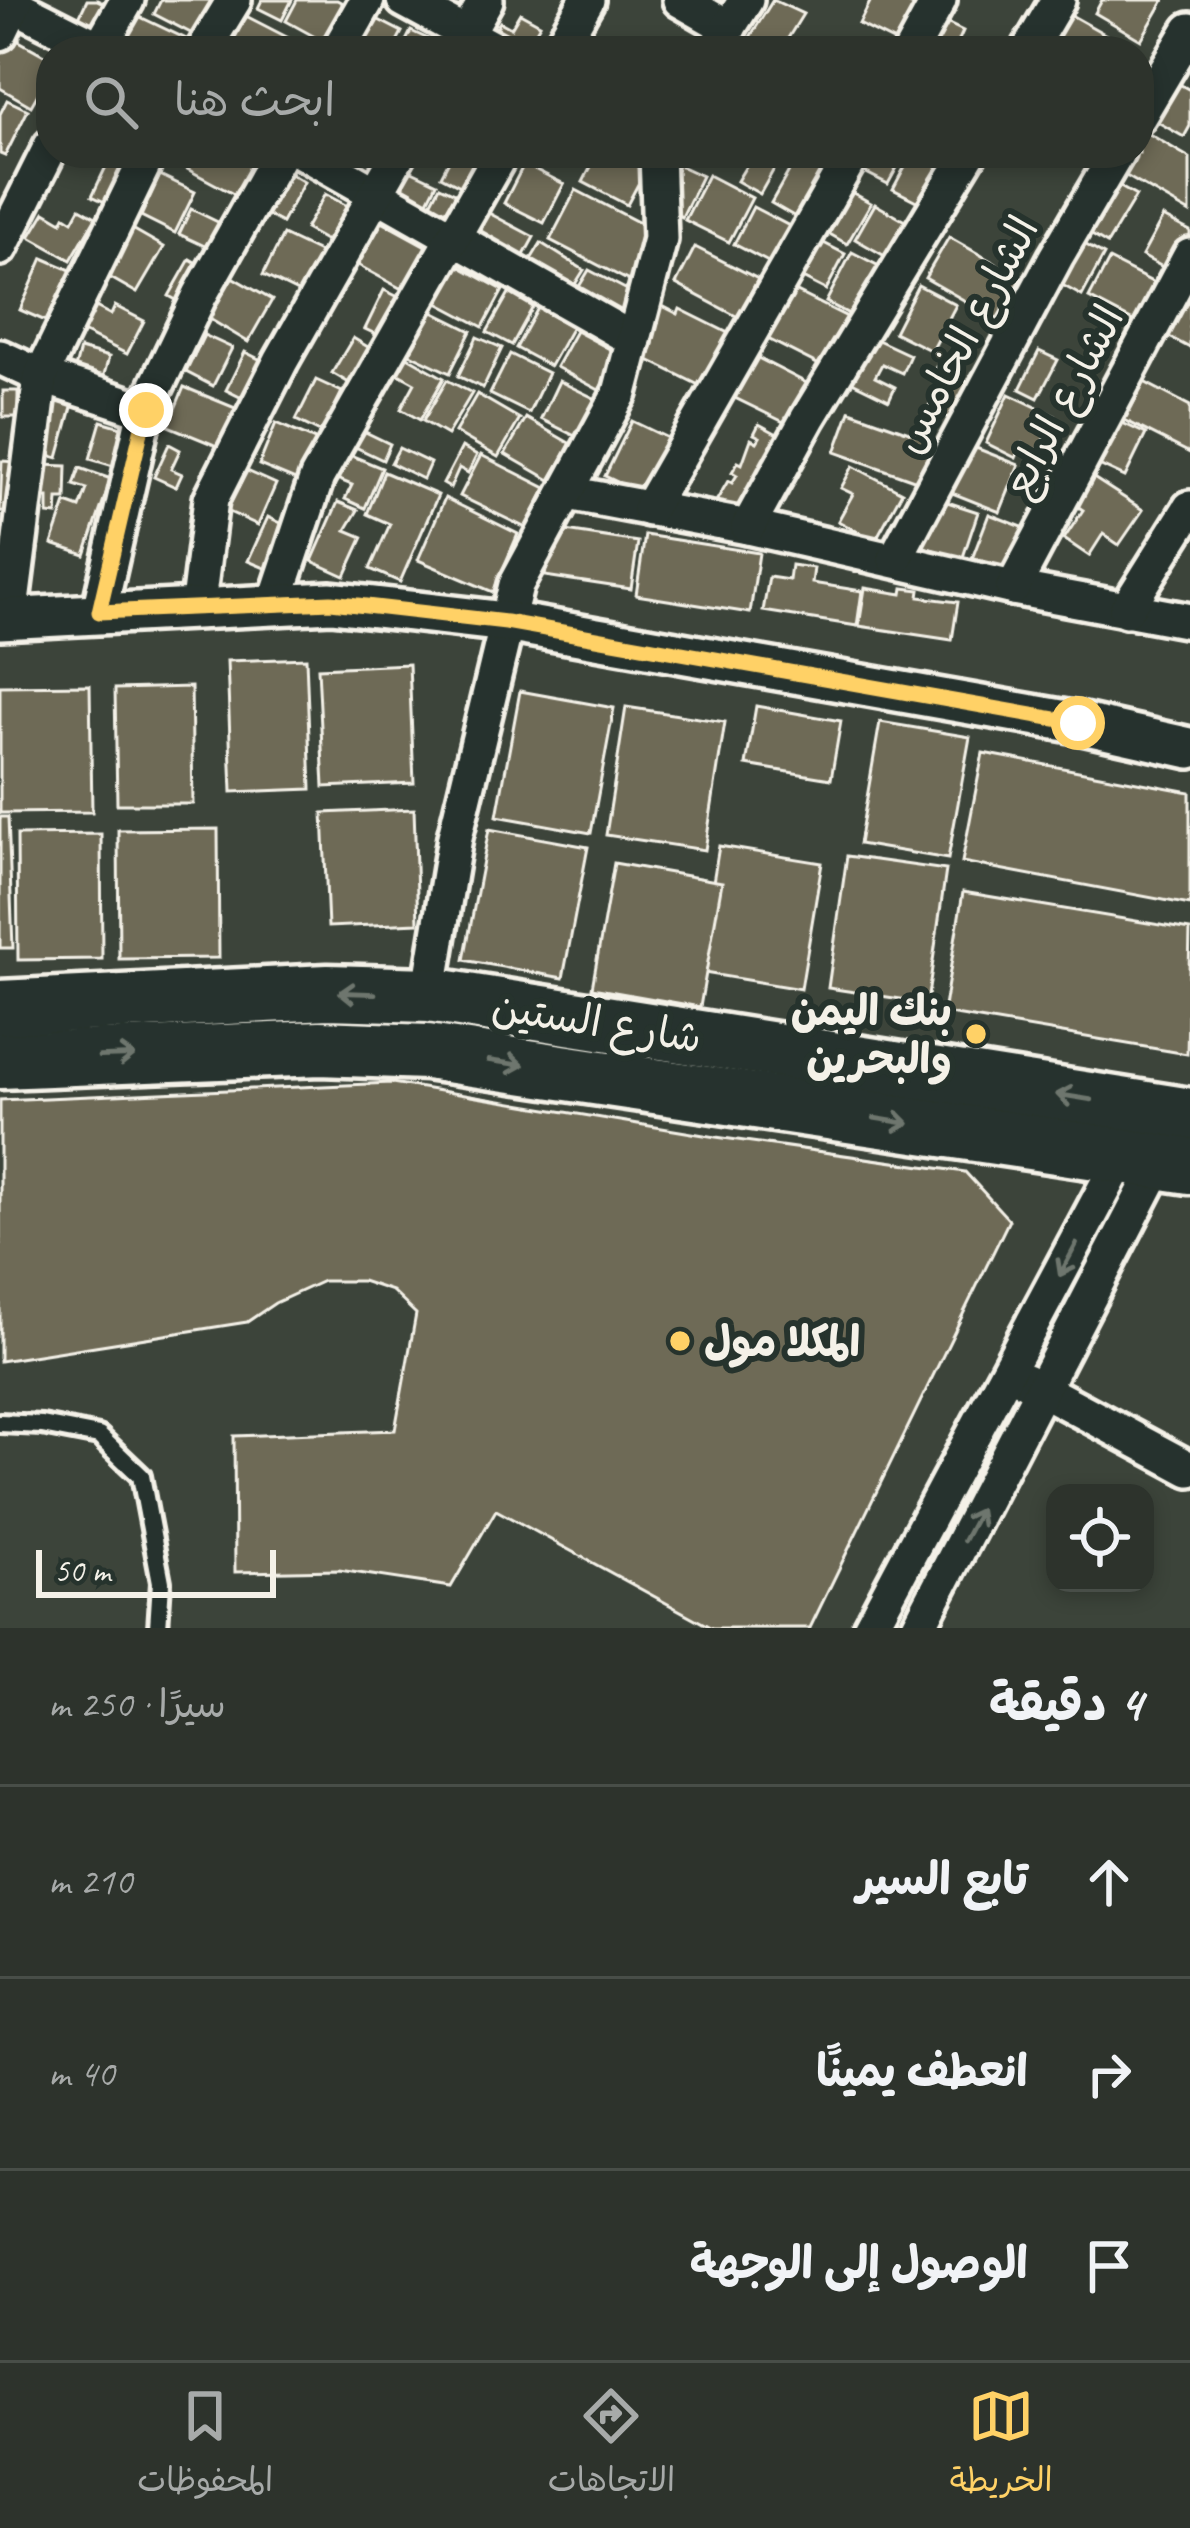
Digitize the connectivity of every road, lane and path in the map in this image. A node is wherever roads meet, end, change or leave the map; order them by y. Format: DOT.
graph roads {
  1 [pos="127,0"];
  2 [pos="234,0"];
  3 [pos="367,0"];
  4 [pos="404,0"];
  5 [pos="486,0"];
  6 [pos="587,0"];
  7 [pos="680,0"];
  8 [pos="939,0"];
  9 [pos="1058,0"];
  10 [pos="8,9"];
  11 [pos="730,26"];
  12 [pos="1190,30"];
  13 [pos="69,36"];
  14 [pos="108,36"];
  15 [pos="212,36"];
  16 [pos="347,36"];
  17 [pos="454,36"];
  18 [pos="465,36"];
  19 [pos="567,36"];
  20 [pos="919,36"];
  21 [pos="1037,36"];
  22 [pos="1154,91"];
  23 [pos="40,168"];
  24 [pos="142,168"];
  25 [pos="272,168"];
  26 [pos="332,168"];
  27 [pos="390,168"];
  28 [pos="493,168"];
  29 [pos="658,168"];
  30 [pos="844,168"];
  31 [pos="960,168"];
  32 [pos="1109,168"];
  33 [pos="376,192"];
  34 [pos="453,238"];
  35 [pos="0,248"];
  36 [pos="1190,256"];
  37 [pos="634,340"];
  38 [pos="0,357"];
  39 [pos="41,376"];
  40 [pos="146,410"];
  41 [pos="568,494"];
  42 [pos="1190,508"];
  43 [pos="650,509"];
  44 [pos="748,527"];
  45 [pos="895,559"];
  46 [pos="1013,588"];
  47 [pos="274,606"];
  48 [pos="1126,610"];
  49 [pos="197,611"];
  50 [pos="99,612"];
  51 [pos="5,619"];
  52 [pos="1190,620"];
  53 [pos="506,622"];
  54 [pos="1190,748"];
  55 [pos="429,995"];
  56 [pos="0,1007"];
  57 [pos="0,1061"];
  58 [pos="1190,1116"];
  59 [pos="1157,1161"];
  60 [pos="1008,1374"];
  61 [pos="1044,1389"];
  62 [pos="0,1423"];
  63 [pos="1190,1469"];
  64 [pos="158,1628"];
  65 [pos="870,1628"];
  66 [pos="917,1628"];
  1 -- 14 [label="street"];
  2 -- 15 [label="street"];
  3 -- 16 [label="street"];
  4 -- 17 [label="street"];
  5 -- 18 [label="street"];
  6 -- 19 [label="street"];
  7 -- 11 [label="street"];
  8 -- 20 [label="street"];
  9 -- 21 [label="street"];
  10 -- 13 [label="street"];
  12 -- 22 [label="street"];
  23 -- 35 [label="street"];
  24 -- 39 [label="street"];
  25 -- 40 [label="street"];
  26 -- 33 [label="street"];
  27 -- 33 [label="street"];
  28 -- 34 [label="street"];
  29 -- 37 [label="street"];
  30 -- 43 [label="street"];
  31 -- 44 [label="street"];
  32 -- 45 [label="street, الشارع الخامس"];
  33 -- 34 [label="street"];
  33 -- 49 [label="street"];
  34 -- 37 [label="street"];
  34 -- 47 [label="street"];
  36 -- 46 [label="street, الشارع الرابع"];
  37 -- 41 [label="street"];
  38 -- 39 [label="street"];
  39 -- 40 [label="street"];
  39 -- 51 [label="street"];
  40 -- 50 [label="street"];
  41 -- 43 [label="street"];
  41 -- 53 [label="street"];
  42 -- 48 [label="street"];
  43 -- 44 [label="street"];
  44 -- 45 [label="street"];
  45 -- 46 [label="street"];
  46 -- 48 [label="street"];
  47 -- 49 [label="street"];
  47 -- 53 [label="street"];
  48 -- 52 [label="street"];
  49 -- 50 [label="street"];
  50 -- 51 [label="street"];
  53 -- 54 [label="street"];
  53 -- 55 [label="street"];
  55 -- 56 [label="highway, شارع الستين, one-way"];
  58 -- 55 [label="highway, شارع الستين, one-way"];
  57 -- 59 [label="highway, شارع الستين, one-way"];
  59 -- 60 [label="street, one-way"];
  59 -- 61 [label="street"];
  60 -- 61 [label="street"];
  60 -- 65 [label="street"];
  61 -- 63 [label="street"];
  66 -- 61 [label="street, one-way"];
  62 -- 64 [label="lane"];
}
